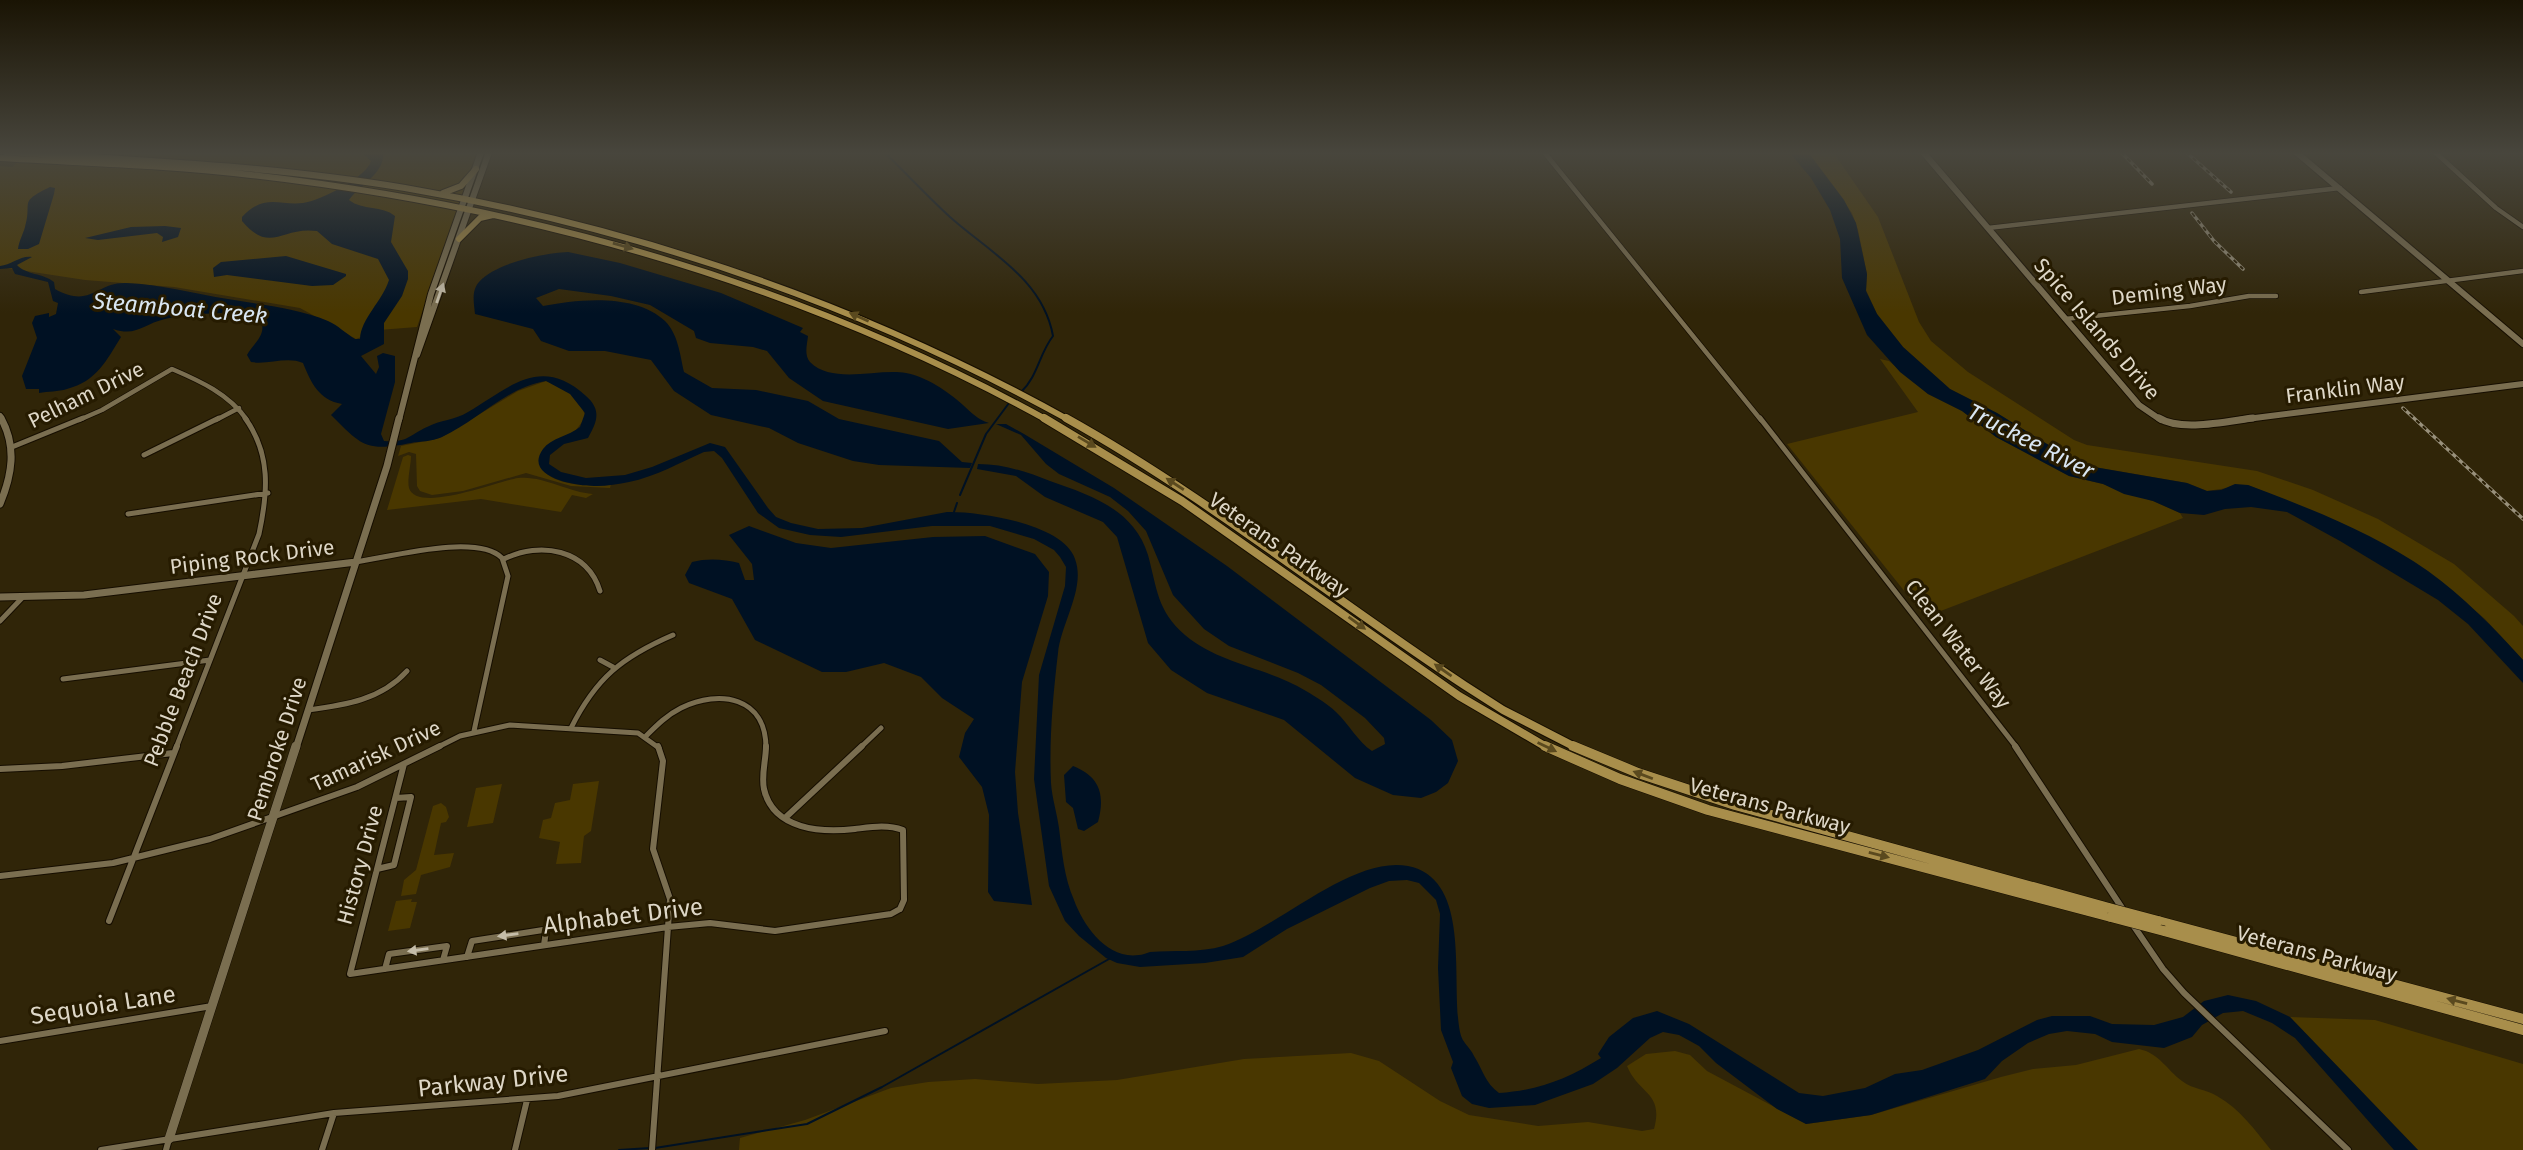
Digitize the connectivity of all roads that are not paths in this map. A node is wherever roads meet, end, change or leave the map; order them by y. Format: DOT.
graph roads {
  1 [pos="452,206"];
  2 [pos="498,206"];
  3 [pos="1588,206"];
  4 [pos="1969,206"];
  5 [pos="2185,206"];
  6 [pos="2360,206"];
  7 [pos="2493,206"];
  8 [pos="465,208"];
  9 [pos="498,214"];
  10 [pos="2523,227"];
  11 [pos="1988,228"];
  12 [pos="459,239"];
  13 [pos="2523,271"];
  14 [pos="2446,281"];
  15 [pos="2361,292"];
  16 [pos="2276,296"];
  17 [pos="2065,319"];
  18 [pos="2523,344"];
  19 [pos="416,356"];
  20 [pos="172,369"];
  21 [pos="2523,384"];
  22 [pos="239,408"];
  23 [pos="0,416"];
  24 [pos="2171,424"];
  25 [pos="12,447"];
  26 [pos="144,455"];
  27 [pos="268,493"];
  28 [pos="0,504"];
  29 [pos="128,514"];
  30 [pos="504,559"];
  31 [pos="356,562"];
  32 [pos="242,576"];
  33 [pos="600,591"];
  34 [pos="0,597"];
  35 [pos="22,598"];
  36 [pos="0,621"];
  37 [pos="673,635"];
  38 [pos="210,660"];
  39 [pos="600,660"];
  40 [pos="613,667"];
  41 [pos="407,671"];
  42 [pos="63,679"];
  43 [pos="308,710"];
  44 [pos="572,728"];
  45 [pos="881,728"];
  46 [pos="474,731"];
  47 [pos="646,736"];
  48 [pos="173,753"];
  49 [pos="404,764"];
  50 [pos="0,769"];
  51 [pos="396,798"];
  52 [pos="785,818"];
  53 [pos="273,819"];
  54 [pos="131,859"];
  55 [pos="377,869"];
  56 [pos="1,878"];
  57 [pos="2110,912"];
  58 [pos="109,921"];
  59 [pos="668,927"];
  60 [pos="544,945"];
  61 [pos="467,957"];
  62 [pos="443,960"];
  63 [pos="385,969"];
  64 [pos="350,974"];
  65 [pos="2194,1004"];
  66 [pos="212,1006"];
  67 [pos="2523,1019"];
  68 [pos="2523,1030"];
  69 [pos="885,1031"];
  70 [pos="0,1041"];
  71 [pos="657,1077"];
  72 [pos="527,1100"];
  73 [pos="334,1113"];
  74 [pos="169,1139"];
  75 [pos="101,1150"];
  76 [pos="166,1150"];
  77 [pos="322,1150"];
  78 [pos="514,1150"];
  79 [pos="652,1150"];
  80 [pos="2348,1150"];
  1 -- 8 [label="main road, Veterans Parkway"];
  57 -- 2 [label="main road, Veterans Parkway, one-way"];
  3 -- 65 [label="street, Clean Water Way"];
  4 -- 11 [label="street, Spice Islands Drive"];
  5 -- 11 [label="street"];
  6 -- 14 [label="street"];
  7 -- 10 [label="street"];
  8 -- 9 [label="main road, Veterans Parkway"];
  8 -- 12 [label="street, Pembroke Drive"];
  8 -- 19 [label="street, Pembroke Drive"];
  9 -- 12 [label="main road"];
  9 -- 57 [label="main road, Veterans Parkway, one-way"];
  11 -- 17 [label="street, Spice Islands Drive"];
  19 -- 12 [label="street, Pembroke Drive, one-way"];
  13 -- 14 [label="street"];
  14 -- 15 [label="street"];
  14 -- 18 [label="street"];
  16 -- 17 [label="street, Deming Way"];
  17 -- 24 [label="street, Spice Islands Drive"];
  19 -- 31 [label="street, Pembroke Drive"];
  20 -- 22 [label="street, Pebble Beach Drive"];
  20 -- 25 [label="street, Pelham Drive"];
  21 -- 24 [label="street, Franklin Way"];
  22 -- 26 [label="street"];
  22 -- 27 [label="street, Pebble Beach Drive"];
  23 -- 25 [label="street"];
  25 -- 28 [label="street"];
  27 -- 29 [label="street"];
  27 -- 32 [label="street, Pebble Beach Drive"];
  30 -- 31 [label="street, Piping Rock Drive"];
  30 -- 33 [label="street"];
  30 -- 46 [label="street"];
  31 -- 32 [label="street, Piping Rock Drive"];
  31 -- 43 [label="street, Pembroke Drive"];
  32 -- 35 [label="street, Piping Rock Drive"];
  32 -- 38 [label="street, Pebble Beach Drive"];
  34 -- 35 [label="street, Piping Rock Drive"];
  35 -- 36 [label="street"];
  37 -- 40 [label="street"];
  38 -- 42 [label="street"];
  38 -- 48 [label="street, Pebble Beach Drive"];
  39 -- 40 [label="street"];
  40 -- 44 [label="street"];
  41 -- 43 [label="street"];
  43 -- 53 [label="street, Pembroke Drive"];
  44 -- 46 [label="street, Tamarisk Drive"];
  44 -- 47 [label="street, Tamarisk Drive"];
  45 -- 52 [label="street"];
  46 -- 49 [label="street, Tamarisk Drive"];
  47 -- 52 [label="street"];
  47 -- 59 [label="street"];
  48 -- 50 [label="street"];
  48 -- 54 [label="street, Pebble Beach Drive"];
  49 -- 51 [label="street, History Drive"];
  49 -- 53 [label="street, Tamarisk Drive"];
  51 -- 55 [label="street, History Drive"];
  51 -- 55 [label="street"];
  52 -- 59 [label="street, Alphabet Drive"];
  53 -- 54 [label="street, Tamarisk Drive"];
  53 -- 66 [label="street, Pembroke Drive"];
  54 -- 56 [label="street, Tamarisk Drive"];
  54 -- 58 [label="street, Pebble Beach Drive"];
  55 -- 64 [label="street, History Drive"];
  67 -- 57 [label="main road, Veterans Parkway, one-way, bridge"];
  57 -- 68 [label="main road, Veterans Parkway, bridge"];
  59 -- 60 [label="street, Alphabet Drive"];
  59 -- 71 [label="street"];
  60 -- 61 [label="street, Alphabet Drive"];
  60 -- 61 [label="street, one-way"];
  61 -- 62 [label="street, Alphabet Drive"];
  62 -- 63 [label="street, Alphabet Drive"];
  62 -- 63 [label="street, one-way"];
  63 -- 64 [label="street, Alphabet Drive"];
  65 -- 80 [label="street, Clean Water Way"];
  66 -- 70 [label="street, Sequoia Lane"];
  66 -- 74 [label="street, Pembroke Drive"];
  69 -- 71 [label="street, Parkway Drive"];
  71 -- 72 [label="street, Parkway Drive"];
  71 -- 79 [label="street"];
  72 -- 73 [label="street, Parkway Drive"];
  72 -- 78 [label="street"];
  73 -- 74 [label="street, Parkway Drive"];
  73 -- 77 [label="street"];
  74 -- 75 [label="street, Parkway Drive"];
  74 -- 76 [label="street, Pembroke Drive"];
}
